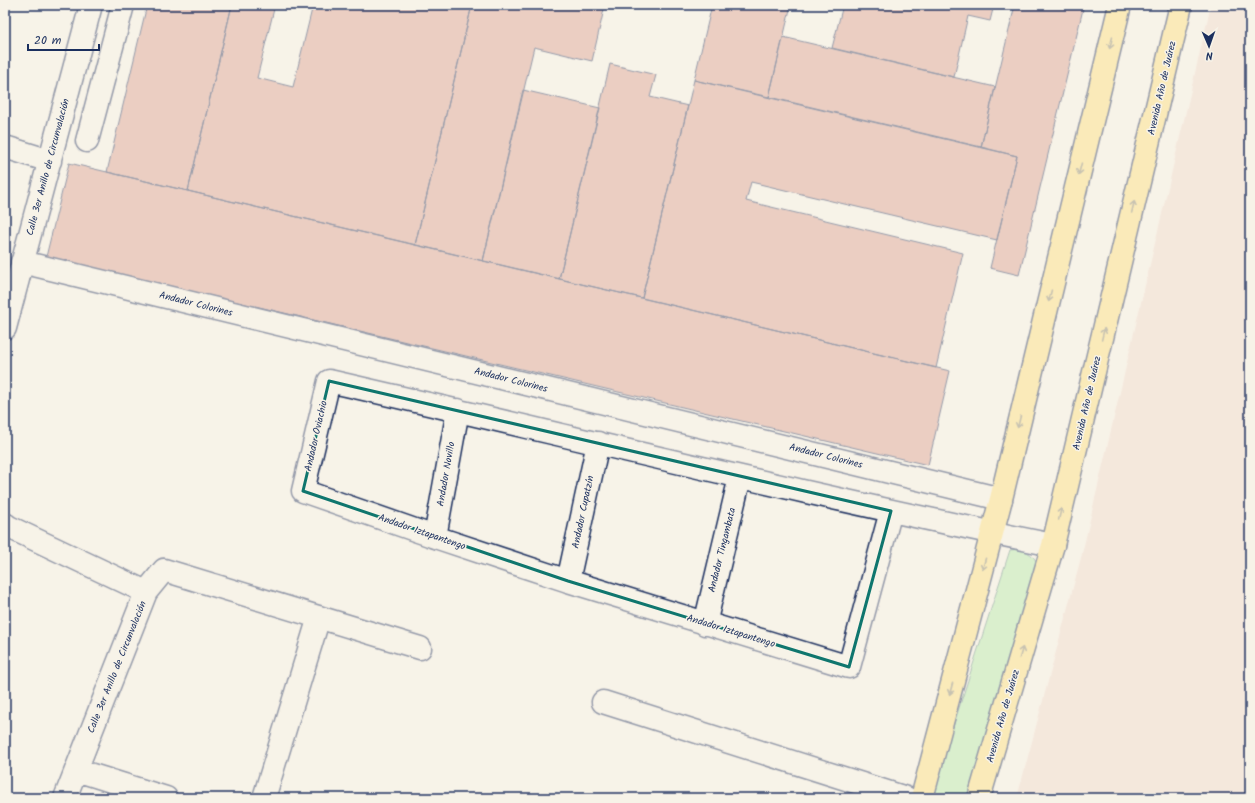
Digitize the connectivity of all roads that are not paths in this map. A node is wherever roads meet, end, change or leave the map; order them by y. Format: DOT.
graph roads {
  1 [pos="91,5"];
  2 [pos="123,5"];
  3 [pos="1120,5"];
  4 [pos="1181,5"];
  5 [pos="87,141"];
  6 [pos="5,146"];
  7 [pos="50,161"];
  8 [pos="22,262"];
  9 [pos="5,328"];
  10 [pos="458,410"];
  11 [pos="598,443"];
  12 [pos="740,477"];
  13 [pos="303,491"];
  14 [pos="1001,499"];
  15 [pos="891,512"];
  16 [pos="5,524"];
  17 [pos="992,533"];
  18 [pos="435,537"];
  19 [pos="1053,545"];
  20 [pos="568,581"];
  21 [pos="146,592"];
  22 [pos="319,617"];
  23 [pos="705,624"];
  24 [pos="420,648"];
  25 [pos="603,702"];
  26 [pos="76,770"];
  27 [pos="65,798"];
  28 [pos="166,798"];
  29 [pos="264,798"];
  30 [pos="906,798"];
  31 [pos="922,798"];
  32 [pos="979,798"];
  1 -- 7 [label="street, Calle 3er Anillo de Circunvalación"];
  2 -- 5 [label="street"];
  3 -- 14 [label="main road, one-way"];
  19 -- 4 [label="main road, Avenida Año de Juárez, one-way"];
  6 -- 7 [label="street"];
  7 -- 8 [label="street, Calle 3er Anillo de Circunvalación"];
  8 -- 9 [label="street, Calle 3er Anillo de Circunvalación"];
  8 -- 14 [label="street, Andador Colorines"];
  10 -- 11 [label="street"];
  10 -- 13 [label="street, Andador Oviachio"];
  10 -- 18 [label="street, Andador Novillo"];
  11 -- 12 [label="street"];
  11 -- 20 [label="street, Andador Cupatzín"];
  12 -- 15 [label="street"];
  12 -- 23 [label="street, Andador Tingambata"];
  13 -- 18 [label="street, Andador Iztapantengo"];
  14 -- 17 [label="main road"];
  15 -- 17 [label="street"];
  15 -- 23 [label="street, Andador Iztapantengo"];
  16 -- 21 [label="street, Calle 3er Anillo de Circunvalación"];
  17 -- 19 [label="street"];
  17 -- 31 [label="main road, one-way"];
  18 -- 20 [label="street, Andador Iztapantengo"];
  32 -- 19 [label="main road, Avenida Año de Juárez, one-way"];
  20 -- 23 [label="street, Andador Iztapantengo"];
  21 -- 22 [label="street"];
  21 -- 26 [label="street, Calle 3er Anillo de Circunvalación"];
  22 -- 24 [label="street"];
  22 -- 29 [label="street"];
  25 -- 30 [label="street"];
  26 -- 27 [label="street, Calle 3er Anillo de Circunvalación"];
  26 -- 28 [label="street"];
}
